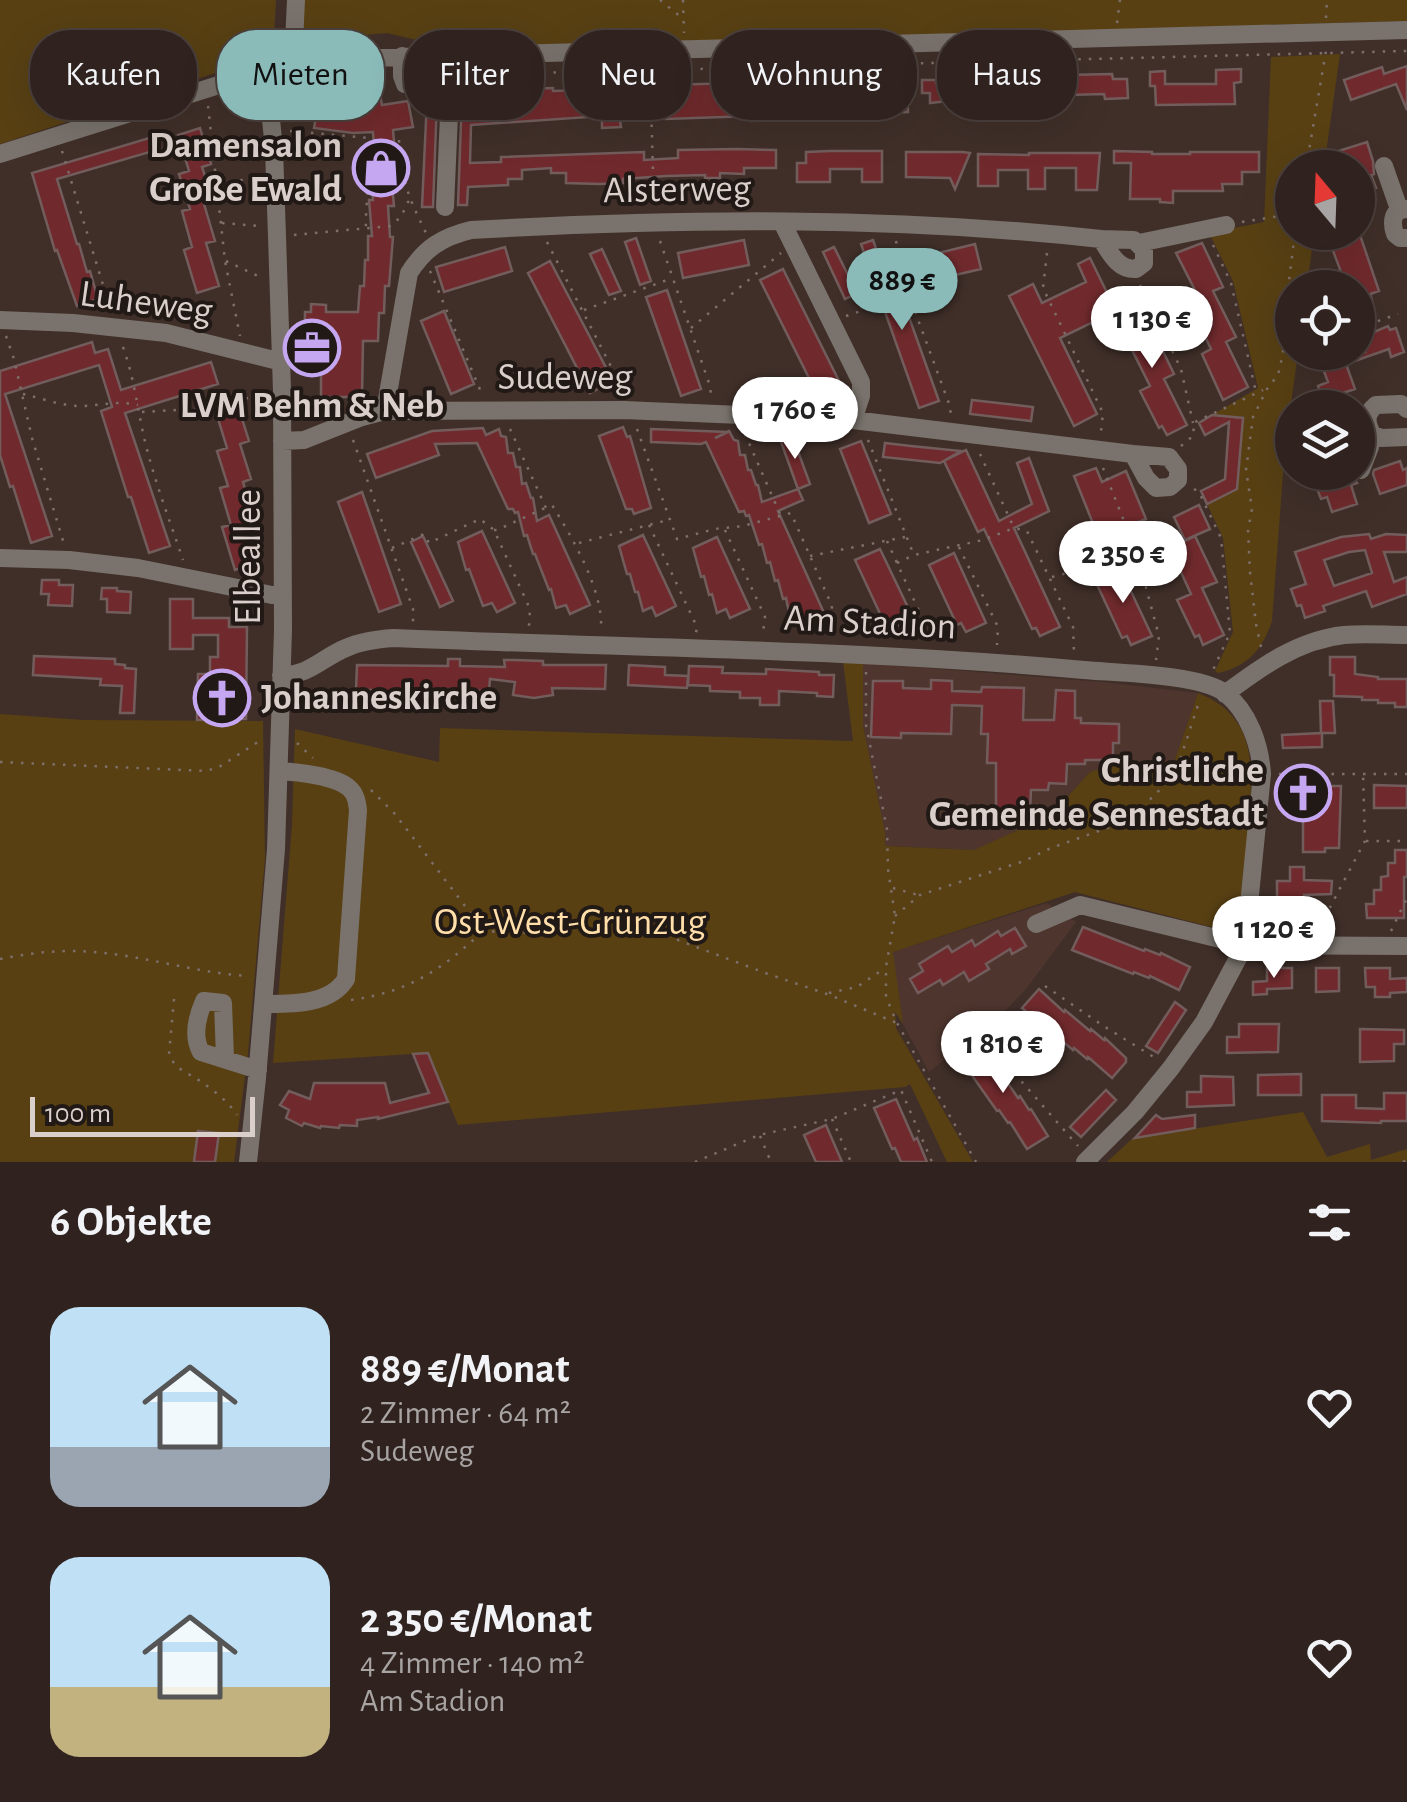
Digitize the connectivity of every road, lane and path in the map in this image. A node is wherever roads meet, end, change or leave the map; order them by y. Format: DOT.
graph roads {
  1 [pos="296,0"];
  2 [pos="660,0"];
  3 [pos="683,0"];
  4 [pos="682,18"];
  5 [pos="295,30"];
  6 [pos="684,30"];
  7 [pos="1407,30"];
  8 [pos="691,50"];
  9 [pos="1407,51"];
  10 [pos="1326,52"];
  11 [pos="564,53"];
  12 [pos="402,56"];
  13 [pos="384,57"];
  14 [pos="691,70"];
  15 [pos="384,75"];
  16 [pos="402,76"];
  17 [pos="217,86"];
  18 [pos="208,104"];
  19 [pos="271,120"];
  20 [pos="651,120"];
  21 [pos="284,130"];
  22 [pos="399,140"];
  23 [pos="62,150"];
  24 [pos="214,150"];
  25 [pos="1309,150"];
  26 [pos="0,154"];
  27 [pos="264,154"];
  28 [pos="1384,166"];
  29 [pos="265,174"];
  30 [pos="218,186"];
  31 [pos="411,201"];
  32 [pos="444,207"];
  33 [pos="1403,209"];
  34 [pos="1275,217"];
  35 [pos="654,221"];
  36 [pos="782,222"];
  37 [pos="221,223"];
  38 [pos="892,223"];
  39 [pos="1226,225"];
  40 [pos="266,226"];
  41 [pos="539,226"];
  42 [pos="366,229"];
  43 [pos="1205,229"];
  44 [pos="1050,234"];
  45 [pos="288,235"];
  46 [pos="1407,238"];
  47 [pos="1101,240"];
  48 [pos="793,243"];
  49 [pos="1139,243"];
  50 [pos="434,244"];
  51 [pos="420,257"];
  52 [pos="225,261"];
  53 [pos="1136,269"];
  54 [pos="672,279"];
  55 [pos="268,280"];
  56 [pos="909,295"];
  57 [pos="582,310"];
  58 [pos="1398,314"];
  59 [pos="3,320"];
  60 [pos="830,322"];
  61 [pos="1375,322"];
  62 [pos="116,328"];
  63 [pos="690,329"];
  64 [pos="243,352"];
  65 [pos="282,362"];
  66 [pos="1279,370"];
  67 [pos="1267,389"];
  68 [pos="1256,392"];
  69 [pos="271,393"];
  70 [pos="21,394"];
  71 [pos="1375,405"];
  72 [pos="139,406"];
  73 [pos="495,409"];
  74 [pos="1407,409"];
  75 [pos="624,410"];
  76 [pos="385,411"];
  77 [pos="140,412"];
  78 [pos="712,413"];
  79 [pos="736,413"];
  80 [pos="860,421"];
  81 [pos="347,423"];
  82 [pos="1193,423"];
  83 [pos="948,430"];
  84 [pos="974,433"];
  85 [pos="1375,435"];
  86 [pos="1407,437"];
  87 [pos="282,442"];
  88 [pos="1098,450"];
  89 [pos="1133,454"];
  90 [pos="1169,458"];
  91 [pos="1178,480"];
  92 [pos="546,508"];
  93 [pos="781,515"];
  94 [pos="670,520"];
  95 [pos="650,525"];
  96 [pos="724,528"];
  97 [pos="1014,528"];
  98 [pos="494,530"];
  99 [pos="906,536"];
  100 [pos="887,541"];
  101 [pos="576,544"];
  102 [pos="959,545"];
  103 [pos="392,548"];
  104 [pos="1138,554"];
  105 [pos="914,555"];
  106 [pos="810,556"];
  107 [pos="0,558"];
  108 [pos="69,560"];
  109 [pos="897,564"];
  110 [pos="188,578"];
  111 [pos="1050,578"];
  112 [pos="282,595"];
  113 [pos="1407,635"];
  114 [pos="412,638"];
  115 [pos="529,642"];
  116 [pos="600,644"];
  117 [pos="696,647"];
  118 [pos="761,650"];
  119 [pos="828,653"];
  120 [pos="866,655"];
  121 [pos="922,658"];
  122 [pos="996,662"];
  123 [pos="1266,663"];
  124 [pos="1074,669"];
  125 [pos="281,674"];
  126 [pos="1155,676"];
  127 [pos="1205,684"];
  128 [pos="1225,694"];
  129 [pos="272,738"];
  130 [pos="0,762"];
  131 [pos="320,766"];
  132 [pos="1262,771"];
  133 [pos="279,772"];
  134 [pos="1176,774"];
  135 [pos="1363,774"];
  136 [pos="1407,774"];
  137 [pos="369,789"];
  138 [pos="1365,841"];
  139 [pos="1407,841"];
  140 [pos="891,888"];
  141 [pos="920,895"];
  142 [pos="1407,898"];
  143 [pos="895,916"];
  144 [pos="1036,924"];
  145 [pos="484,931"];
  146 [pos="1244,945"];
  147 [pos="1327,945"];
  148 [pos="1383,946"];
  149 [pos="1407,946"];
  150 [pos="0,959"];
  151 [pos="886,967"];
  152 [pos="256,976"];
  153 [pos="1045,986"];
  154 [pos="337,990"];
  155 [pos="828,994"];
  156 [pos="264,1004"];
  157 [pos="897,1023"];
  158 [pos="987,1042"];
  159 [pos="225,1058"];
  160 [pos="1171,1068"];
  161 [pos="258,1070"];
  162 [pos="832,1119"];
  163 [pos="759,1134"];
  164 [pos="1087,1160"];
  165 [pos="248,1162"];
  166 [pos="695,1162"];
  167 [pos="771,1162"];
  168 [pos="851,1162"];
  169 [pos="932,1162"];
  170 [pos="976,1162"];
  1 -- 5 [label="street"];
  2 -- 4 [label="path"];
  3 -- 4 [label="path"];
  4 -- 6 [label="path"];
  7 -- 8 [label="street"];
  9 -- 10 [label="path"];
  10 -- 14 [label="path"];
  10 -- 25 [label="path"];
  11 -- 12 [label="street"];
  12 -- 13 [label="street"];
  12 -- 16 [label="street"];
  15 -- 16 [label="path"];
  16 -- 32 [label="street"];
  17 -- 26 [label="street"];
  18 -- 24 [label="path"];
  19 -- 65 [label="street, Elbeallee"];
  20 -- 35 [label="path"];
  21 -- 42 [label="path"];
  22 -- 31 [label="path"];
  23 -- 62 [label="path"];
  24 -- 27 [label="path"];
  24 -- 30 [label="path"];
  28 -- 33 [label="street"];
  29 -- 30 [label="path"];
  30 -- 37 [label="path"];
  31 -- 42 [label="path"];
  31 -- 50 [label="path"];
  33 -- 46 [label="street"];
  34 -- 39 [label="path"];
  35 -- 36 [label="street, Alsterweg"];
  35 -- 41 [label="street, Alsterweg"];
  35 -- 54 [label="path"];
  36 -- 38 [label="street, Alsterweg"];
  36 -- 48 [label="street"];
  37 -- 40 [label="path"];
  37 -- 52 [label="path"];
  38 -- 44 [label="street, Alsterweg"];
  38 -- 56 [label="path"];
  39 -- 43 [label="street, Alsterweg"];
  41 -- 50 [label="street, Alsterweg"];
  41 -- 57 [label="path"];
  42 -- 45 [label="path"];
  43 -- 49 [label="street, Alsterweg"];
  43 -- 68 [label="path"];
  44 -- 47 [label="street, Alsterweg"];
  44 -- 88 [label="path"];
  47 -- 49 [label="street, Alsterweg"];
  47 -- 53 [label="street"];
  48 -- 60 [label="street"];
  48 -- 63 [label="path"];
  49 -- 53 [label="street"];
  50 -- 51 [label="street, Alsterweg"];
  51 -- 73 [label="path"];
  51 -- 76 [label="street, Alsterweg"];
  52 -- 55 [label="path"];
  52 -- 64 [label="path"];
  53 -- 82 [label="path"];
  54 -- 57 [label="path"];
  54 -- 63 [label="path"];
  56 -- 60 [label="path"];
  56 -- 83 [label="path"];
  57 -- 75 [label="path"];
  58 -- 61 [label="path"];
  59 -- 62 [label="street, Luheweg"];
  59 -- 70 [label="path"];
  60 -- 80 [label="street"];
  62 -- 64 [label="street, Luheweg"];
  62 -- 72 [label="path"];
  63 -- 78 [label="path"];
  64 -- 65 [label="street, Luheweg"];
  65 -- 87 [label="street, Elbeallee"];
  66 -- 67 [label="path"];
  67 -- 68 [label="path"];
  67 -- 123 [label="path"];
  68 -- 82 [label="path"];
  69 -- 77 [label="path"];
  70 -- 72 [label="path"];
  70 -- 108 [label="path"];
  71 -- 74 [label="street"];
  72 -- 77 [label="path"];
  73 -- 75 [label="street, Sudeweg"];
  73 -- 76 [label="street, Sudeweg"];
  73 -- 92 [label="path"];
  75 -- 78 [label="street, Sudeweg"];
  75 -- 94 [label="path"];
  76 -- 81 [label="street, Sudeweg"];
  77 -- 110 [label="path"];
  78 -- 79 [label="street, Sudeweg"];
  79 -- 80 [label="street, Sudeweg"];
  79 -- 93 [label="path"];
  80 -- 83 [label="street, Sudeweg"];
  80 -- 99 [label="path"];
  81 -- 87 [label="street, Sudeweg"];
  81 -- 103 [label="path"];
  82 -- 90 [label="path"];
  83 -- 84 [label="street, Sudeweg"];
  84 -- 88 [label="street, Sudeweg"];
  84 -- 97 [label="path"];
  85 -- 86 [label="street"];
  87 -- 112 [label="street, Elbeallee"];
  88 -- 89 [label="street, Sudeweg"];
  88 -- 104 [label="path"];
  89 -- 90 [label="street, Sudeweg"];
  89 -- 91 [label="street"];
  90 -- 91 [label="street"];
  91 -- 127 [label="path"];
  92 -- 98 [label="path"];
  92 -- 101 [label="path"];
  93 -- 96 [label="path"];
  93 -- 106 [label="path"];
  94 -- 95 [label="path"];
  94 -- 96 [label="path"];
  95 -- 101 [label="path"];
  95 -- 117 [label="path"];
  96 -- 118 [label="path"];
  97 -- 102 [label="path"];
  97 -- 111 [label="path"];
  98 -- 103 [label="path"];
  98 -- 115 [label="path"];
  99 -- 100 [label="path"];
  99 -- 105 [label="path"];
  100 -- 106 [label="path"];
  100 -- 109 [label="path"];
  101 -- 116 [label="path"];
  102 -- 105 [label="path"];
  102 -- 122 [label="path"];
  103 -- 114 [label="path"];
  104 -- 111 [label="path"];
  104 -- 126 [label="path"];
  105 -- 109 [label="path"];
  106 -- 119 [label="path"];
  107 -- 108 [label="street"];
  108 -- 110 [label="street"];
  109 -- 121 [label="path"];
  110 -- 112 [label="street"];
  111 -- 124 [label="path"];
  112 -- 125 [label="street, Elbeallee"];
  113 -- 123 [label="street"];
  114 -- 115 [label="street, Am Stadion"];
  114 -- 125 [label="street, Am Stadion"];
  115 -- 116 [label="street, Am Stadion"];
  116 -- 117 [label="street, Am Stadion"];
  117 -- 118 [label="street, Am Stadion"];
  118 -- 119 [label="street, Am Stadion"];
  119 -- 120 [label="street, Am Stadion"];
  120 -- 121 [label="street, Am Stadion"];
  120 -- 140 [label="path"];
  121 -- 122 [label="street, Am Stadion"];
  122 -- 124 [label="street, Am Stadion"];
  123 -- 128 [label="street"];
  124 -- 126 [label="street, Am Stadion"];
  125 -- 129 [label="street, Elbeallee"];
  126 -- 127 [label="street, Am Stadion"];
  127 -- 128 [label="street, Am Stadion"];
  127 -- 134 [label="path"];
  128 -- 132 [label="street, Am Stadion"];
  129 -- 130 [label="path"];
  129 -- 131 [label="path"];
  129 -- 133 [label="street, Elbeallee"];
  132 -- 134 [label="path"];
  132 -- 135 [label="path"];
  132 -- 146 [label="street, Am Stadion"];
  133 -- 154 [label="street"];
  133 -- 156 [label="street, Elbeallee"];
  134 -- 141 [label="path"];
  135 -- 136 [label="path"];
  135 -- 138 [label="path"];
  137 -- 145 [label="path"];
  138 -- 139 [label="path"];
  138 -- 147 [label="path"];
  140 -- 141 [label="path"];
  140 -- 143 [label="path"];
  141 -- 143 [label="path"];
  142 -- 148 [label="path"];
  143 -- 151 [label="path"];
  144 -- 146 [label="street"];
  145 -- 154 [label="path"];
  145 -- 155 [label="path"];
  146 -- 147 [label="street"];
  146 -- 160 [label="street, Am Stadion"];
  147 -- 148 [label="street"];
  148 -- 149 [label="street"];
  150 -- 152 [label="path"];
  151 -- 155 [label="path"];
  151 -- 157 [label="path"];
  153 -- 160 [label="path"];
  154 -- 156 [label="street"];
  155 -- 157 [label="path"];
  156 -- 161 [label="street, Elbeallee"];
  157 -- 170 [label="path"];
  158 -- 164 [label="path"];
  159 -- 161 [label="street"];
  160 -- 164 [label="street, Am Stadion"];
  161 -- 165 [label="street, Elbeallee"];
  162 -- 163 [label="path"];
  162 -- 168 [label="path"];
  162 -- 169 [label="path"];
  163 -- 166 [label="path"];
  163 -- 167 [label="path"];
}
